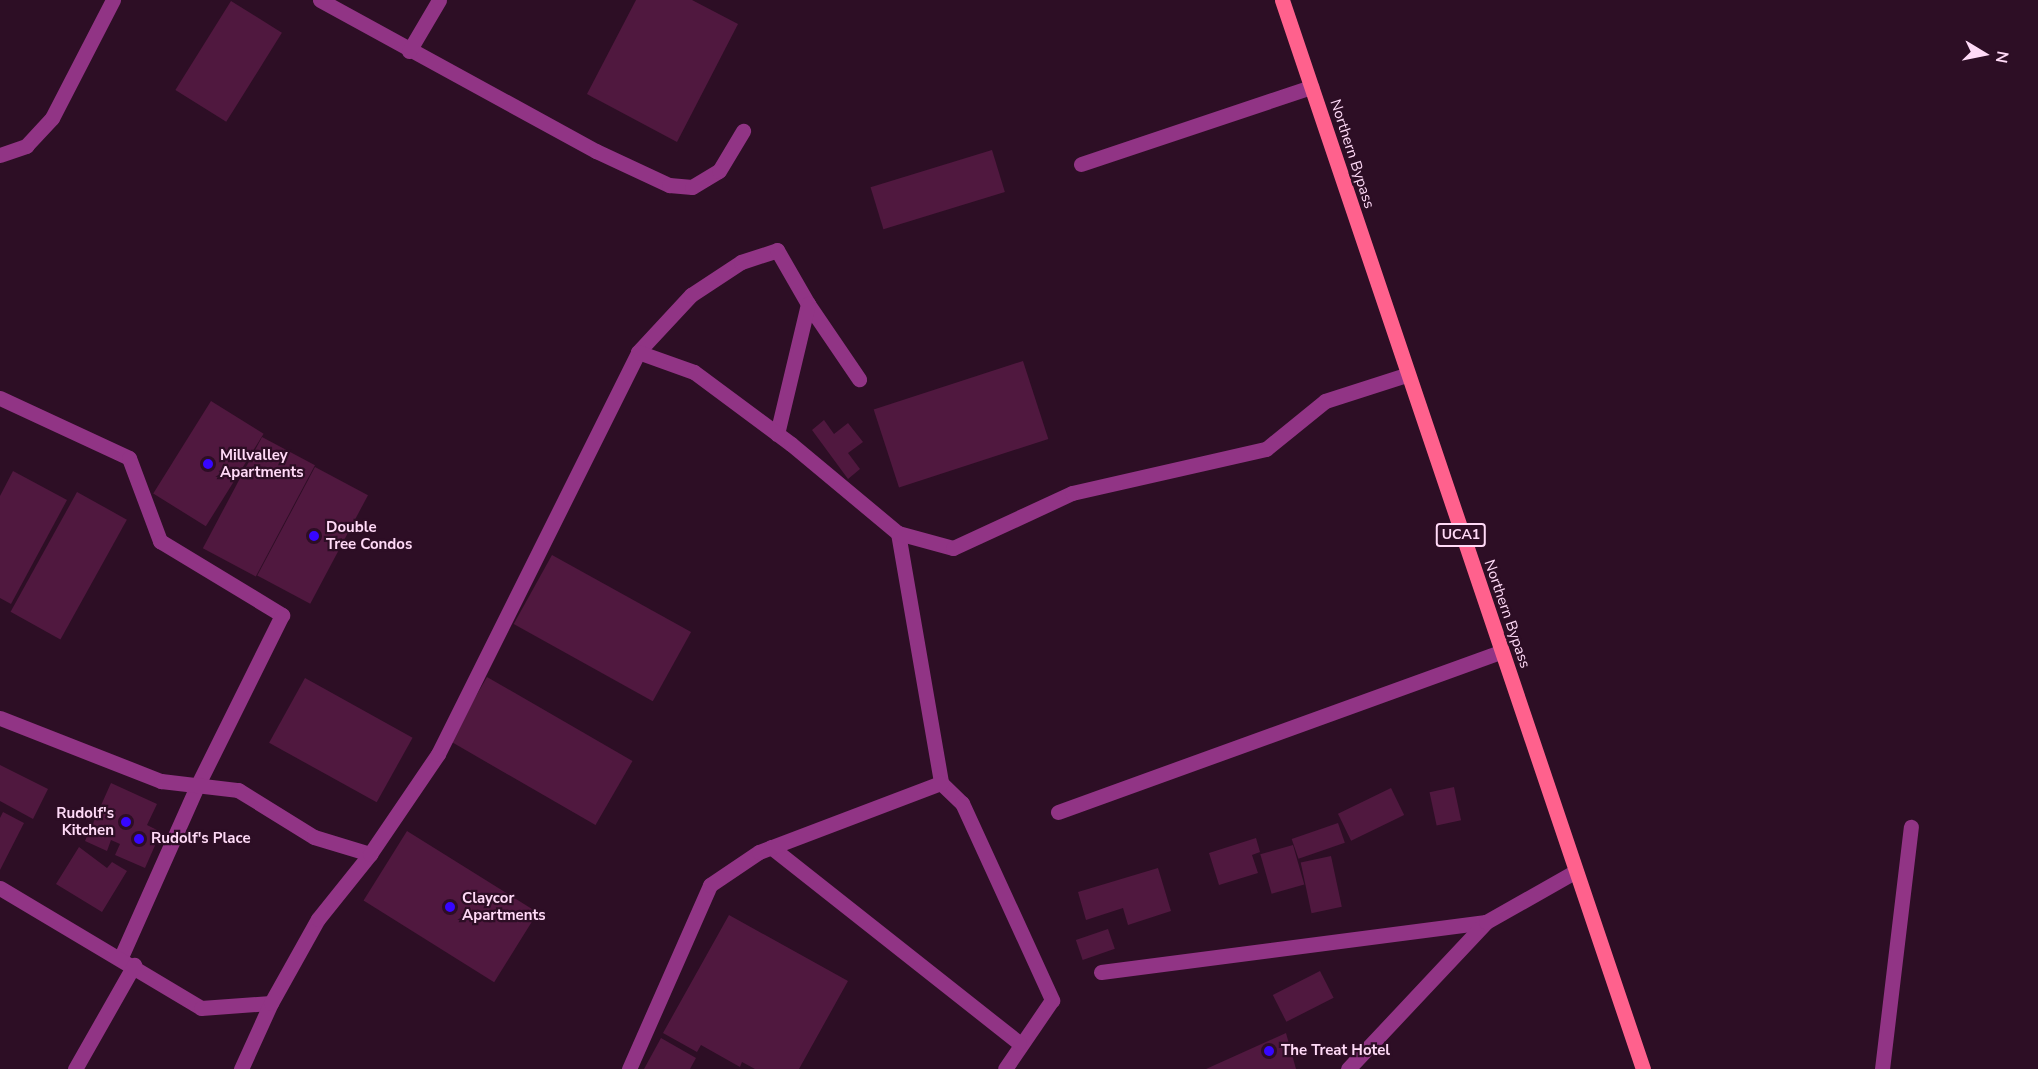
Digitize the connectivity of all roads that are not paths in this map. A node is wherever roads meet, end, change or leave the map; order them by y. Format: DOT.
graph roads {
  1 [pos="114,0"];
  2 [pos="320,0"];
  3 [pos="439,0"];
  4 [pos="1282,0"];
  5 [pos="409,51"];
  6 [pos="1311,87"];
  7 [pos="743,131"];
  8 [pos="0,155"];
  9 [pos="1080,164"];
  10 [pos="808,304"];
  11 [pos="638,352"];
  12 [pos="1406,375"];
  13 [pos="859,379"];
  14 [pos="0,398"];
  15 [pos="777,434"];
  16 [pos="898,533"];
  17 [pos="1501,652"];
  18 [pos="0,718"];
  19 [pos="941,783"];
  20 [pos="198,784"];
  21 [pos="1058,812"];
  22 [pos="1911,827"];
  23 [pos="771,847"];
  24 [pos="370,854"];
  25 [pos="1576,871"];
  26 [pos="0,888"];
  27 [pos="1486,922"];
  28 [pos="127,961"];
  29 [pos="1101,972"];
  30 [pos="271,1003"];
  31 [pos="1019,1043"];
  32 [pos="75,1069"];
  33 [pos="241,1069"];
  34 [pos="629,1069"];
  35 [pos="1005,1069"];
  36 [pos="1348,1069"];
  37 [pos="1643,1069"];
  38 [pos="1882,1069"];
  1 -- 8 [label="street"];
  2 -- 5 [label="street"];
  3 -- 5 [label="street"];
  4 -- 6 [label="main road, Northern Bypass / UCA1"];
  5 -- 7 [label="street"];
  6 -- 9 [label="street"];
  6 -- 12 [label="main road, Northern Bypass / UCA1"];
  10 -- 11 [label="street"];
  10 -- 13 [label="street"];
  10 -- 15 [label="street"];
  11 -- 15 [label="street"];
  11 -- 24 [label="street"];
  12 -- 16 [label="street"];
  12 -- 17 [label="main road, Northern Bypass / UCA1"];
  14 -- 20 [label="street"];
  15 -- 16 [label="street"];
  16 -- 19 [label="street"];
  17 -- 21 [label="street"];
  17 -- 25 [label="main road, Northern Bypass / UCA1"];
  18 -- 20 [label="street"];
  19 -- 23 [label="street"];
  19 -- 31 [label="street"];
  20 -- 24 [label="street"];
  20 -- 28 [label="street"];
  22 -- 38 [label="street"];
  23 -- 31 [label="street"];
  23 -- 34 [label="street"];
  24 -- 30 [label="street"];
  25 -- 27 [label="street"];
  25 -- 37 [label="main road, Northern Bypass / UCA1"];
  26 -- 28 [label="street"];
  27 -- 29 [label="street"];
  27 -- 36 [label="street"];
  28 -- 30 [label="street"];
  28 -- 32 [label="street"];
  30 -- 33 [label="street"];
  31 -- 35 [label="street"];
}
